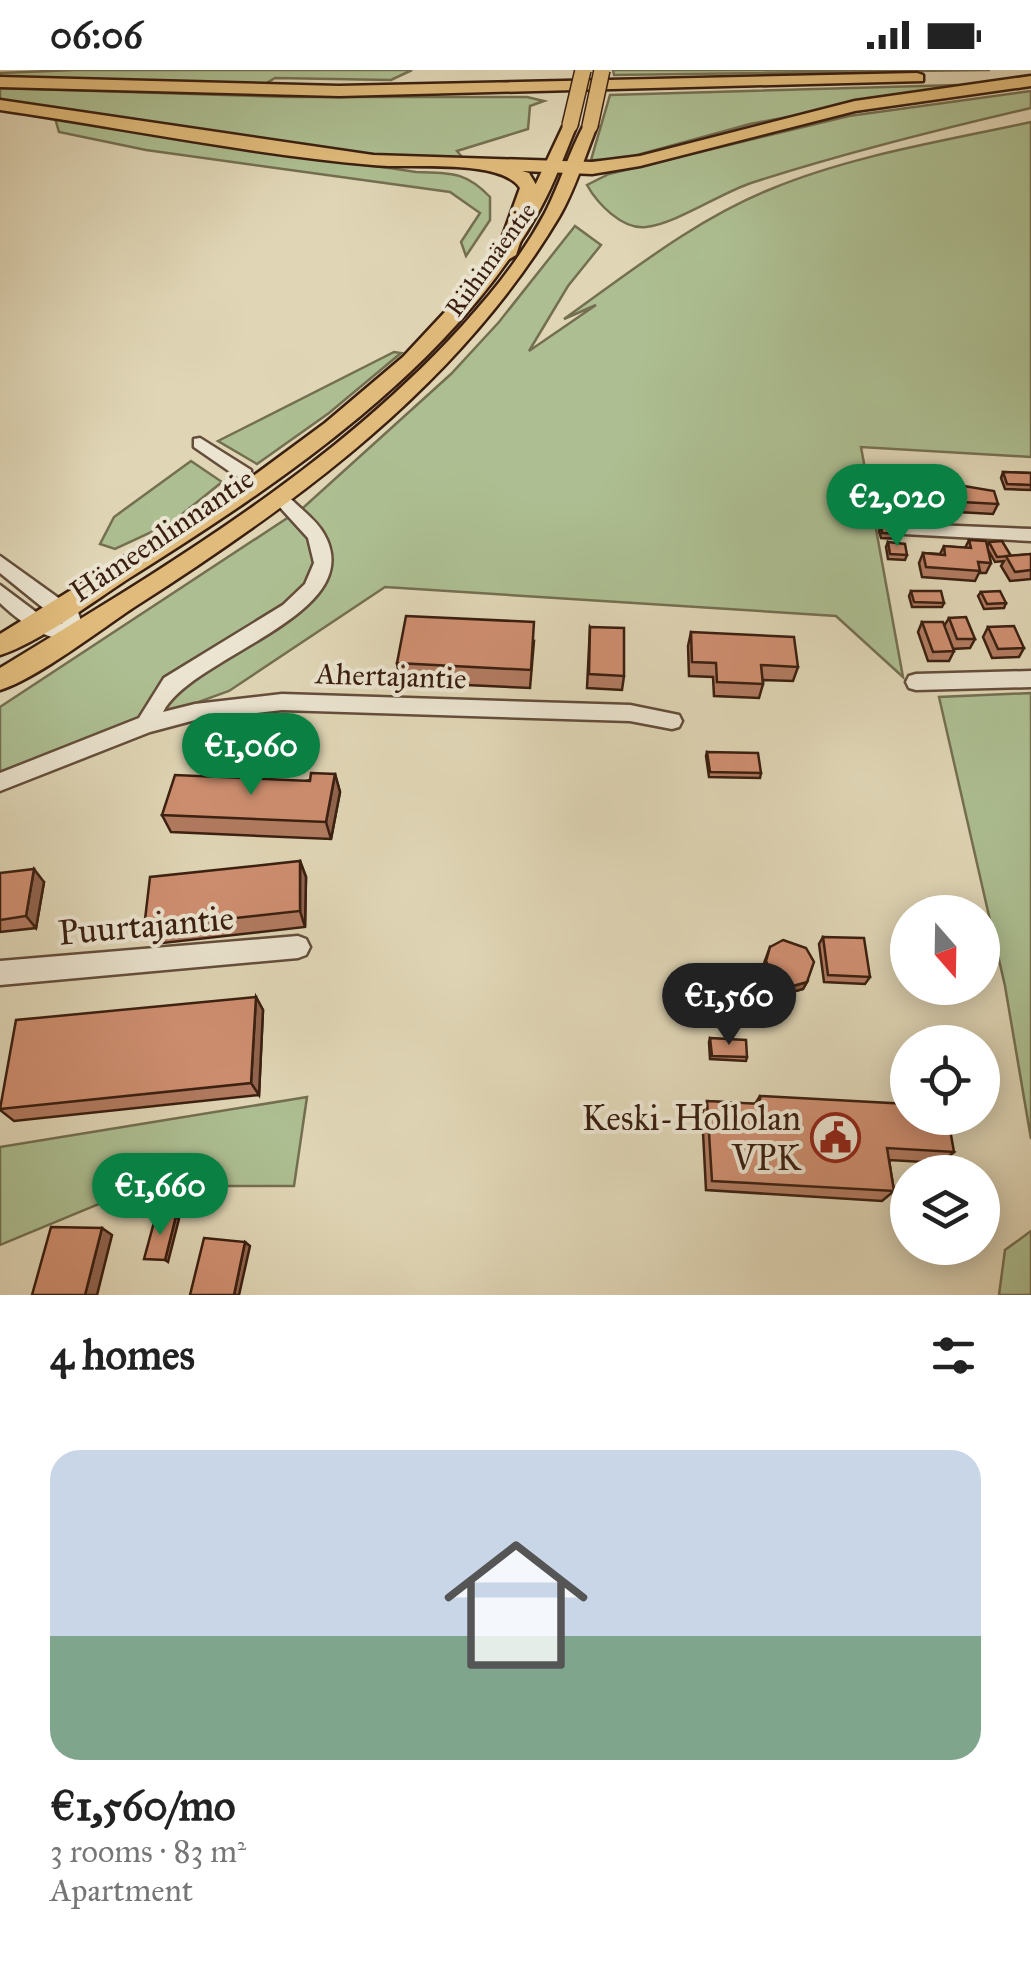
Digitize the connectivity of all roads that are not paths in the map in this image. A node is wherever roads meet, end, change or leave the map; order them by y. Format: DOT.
graph roads {
  1 [pos="472,70"];
  2 [pos="583,70"];
  3 [pos="602,70"];
  4 [pos="1031,77"];
  5 [pos="913,78"];
  6 [pos="0,82"];
  7 [pos="0,105"];
  8 [pos="471,166"];
  9 [pos="555,167"];
  10 [pos="578,168"];
  11 [pos="506,254"];
  12 [pos="347,429"];
  13 [pos="200,443"];
  14 [pos="244,474"];
  15 [pos="286,504"];
  16 [pos="910,530"];
  17 [pos="1031,536"];
  18 [pos="0,563"];
  19 [pos="0,592"];
  20 [pos="62,608"];
  21 [pos="36,624"];
  22 [pos="75,633"];
  23 [pos="0,646"];
  24 [pos="1031,679"];
  25 [pos="0,680"];
  26 [pos="916,682"];
  27 [pos="672,722"];
  28 [pos="147,724"];
  29 [pos="0,782"];
  30 [pos="298,947"];
  31 [pos="0,973"];
  1 -- 5 [label="highway"];
  2 -- 9 [label="main road, Riihimäentie, bridge"];
  3 -- 10 [label="main road, Riihimäentie, bridge"];
  4 -- 5 [label="highway"];
  4 -- 10 [label="highway"];
  5 -- 6 [label="highway"];
  7 -- 8 [label="highway"];
  8 -- 9 [label="highway"];
  8 -- 11 [label="highway"];
  9 -- 10 [label="highway"];
  9 -- 11 [label="main road, Riihimäentie"];
  10 -- 12 [label="main road, Riihimäentie"];
  11 -- 12 [label="main road, Riihimäentie"];
  12 -- 20 [label="main road, Hämeenlinnantie"];
  12 -- 22 [label="main road, Hämeenlinnantie"];
  13 -- 14 [label="street"];
  15 -- 28 [label="street"];
  16 -- 17 [label="street"];
  18 -- 20 [label="street"];
  19 -- 21 [label="street"];
  20 -- 21 [label="main road, Hämeenlinnantie"];
  20 -- 22 [label="street"];
  21 -- 22 [label="street"];
  21 -- 23 [label="main road, Hämeenlinnantie"];
  22 -- 25 [label="main road, Hämeenlinnantie"];
  24 -- 26 [label="street"];
  27 -- 28 [label="street, Ahertajantie"];
  28 -- 29 [label="street, Ahertajantie"];
  30 -- 31 [label="street, Puurtajantie"];
}
